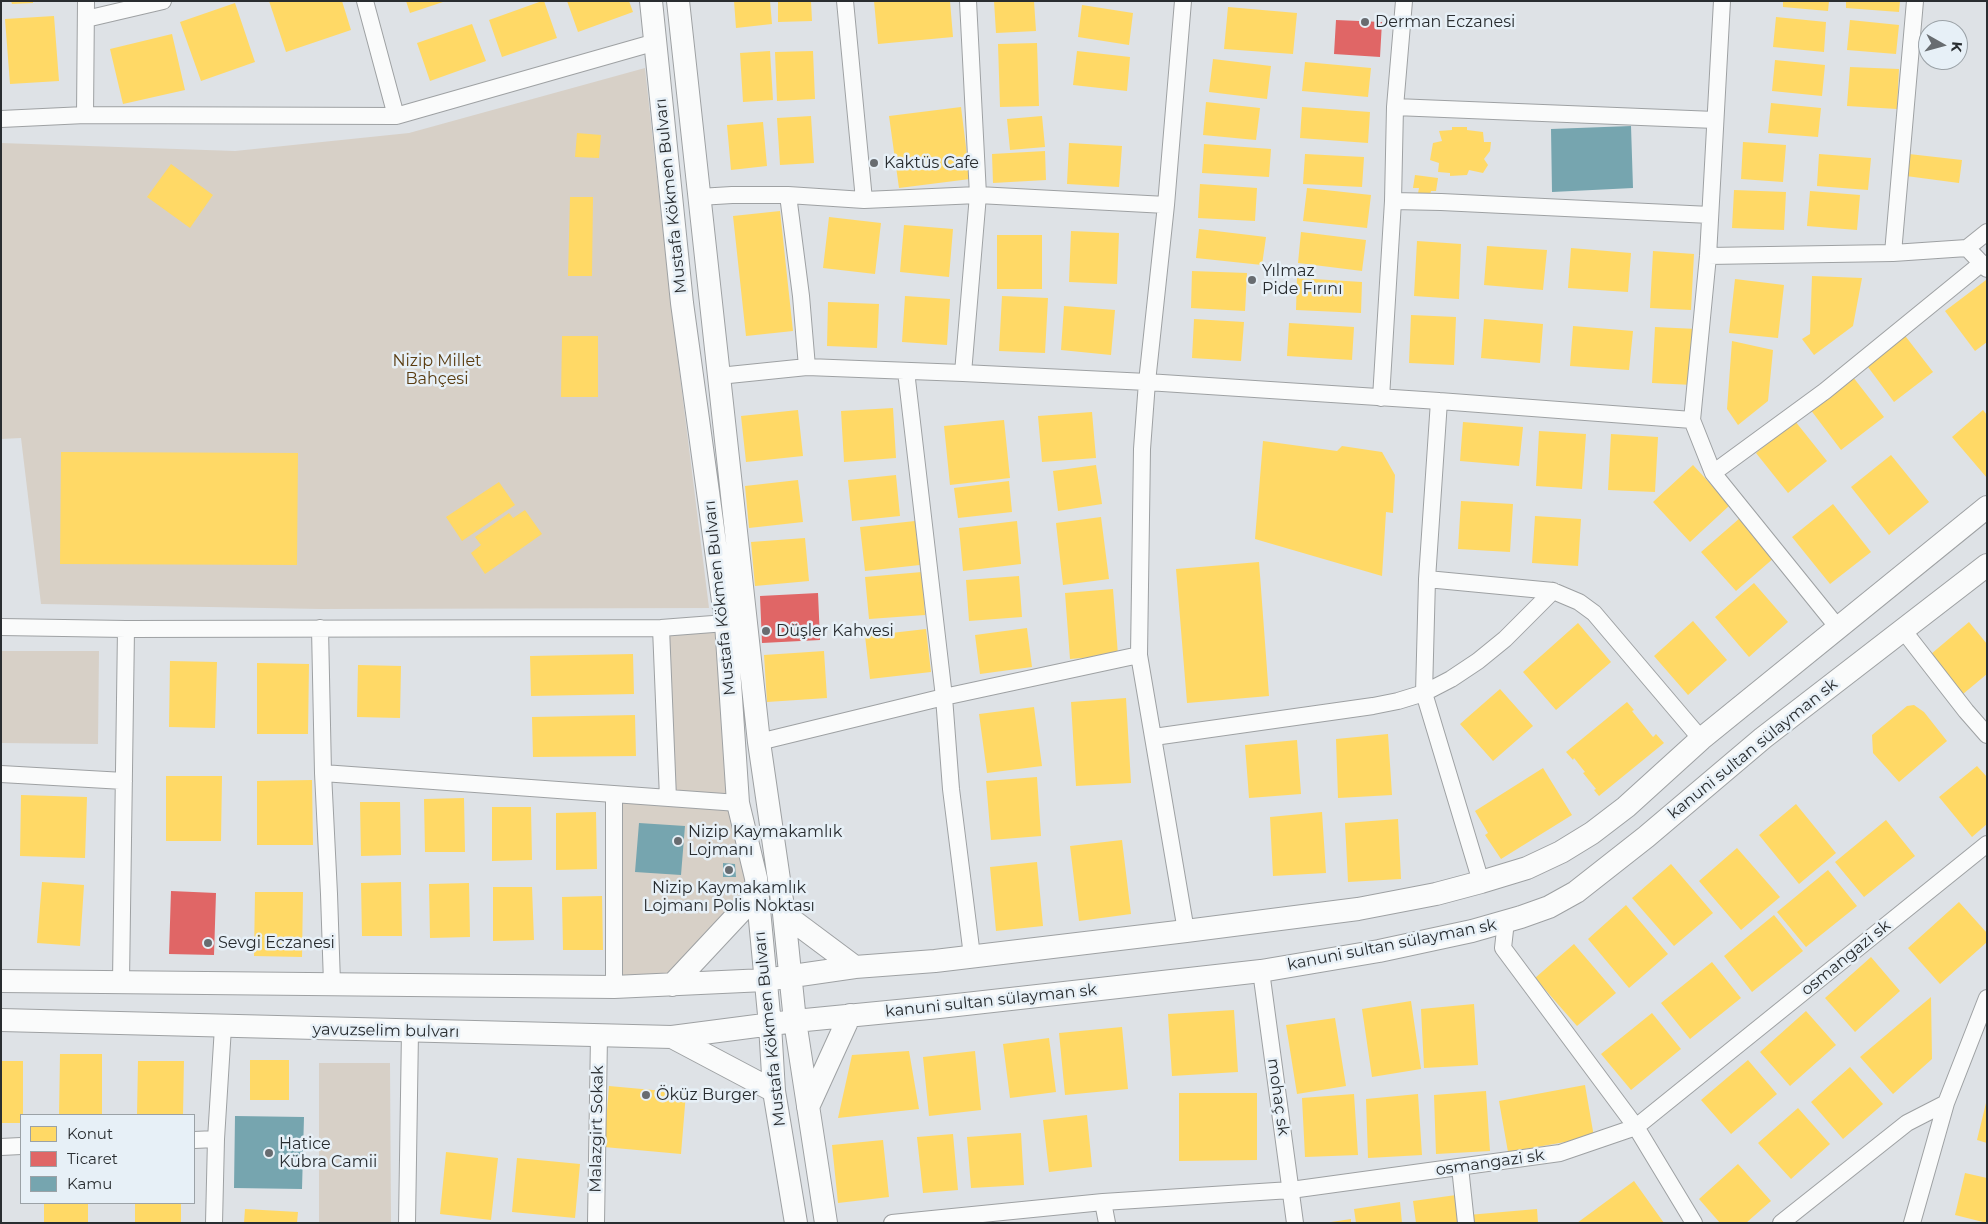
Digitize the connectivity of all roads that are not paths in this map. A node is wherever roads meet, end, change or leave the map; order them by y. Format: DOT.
graph roads {
  1 [pos="86,1"];
  2 [pos="163,1"];
  3 [pos="365,1"];
  4 [pos="651,1"];
  5 [pos="678,1"];
  6 [pos="845,1"];
  7 [pos="968,1"];
  8 [pos="1183,1"];
  9 [pos="1404,1"];
  10 [pos="1722,1"];
  11 [pos="1915,1"];
  12 [pos="86,19"];
  13 [pos="656,42"];
  14 [pos="1395,106"];
  15 [pos="85,115"];
  16 [pos="396,116"];
  17 [pos="1,120"];
  18 [pos="1715,120"];
  19 [pos="788,195"];
  20 [pos="978,195"];
  21 [pos="699,197"];
  22 [pos="864,200"];
  23 [pos="1393,201"];
  24 [pos="1166,205"];
  25 [pos="1710,215"];
  26 [pos="1987,232"];
  27 [pos="1967,248"];
  28 [pos="1893,253"];
  29 [pos="1708,256"];
  30 [pos="1984,266"];
  31 [pos="807,367"];
  32 [pos="906,371"];
  33 [pos="963,373"];
  34 [pos="718,376"];
  35 [pos="1147,382"];
  36 [pos="1382,398"];
  37 [pos="1439,401"];
  38 [pos="1692,420"];
  39 [pos="1713,472"];
  40 [pos="1987,507"];
  41 [pos="1987,565"];
  42 [pos="1427,579"];
  43 [pos="1553,591"];
  44 [pos="726,623"];
  45 [pos="1,626"];
  46 [pos="126,628"];
  47 [pos="320,628"];
  48 [pos="661,628"];
  49 [pos="1839,629"];
  50 [pos="1904,630"];
  51 [pos="1139,655"];
  52 [pos="1424,693"];
  53 [pos="944,697"];
  54 [pos="1987,735"];
  55 [pos="1154,737"];
  56 [pos="1701,739"];
  57 [pos="759,742"];
  58 [pos="323,773"];
  59 [pos="1,774"];
  60 [pos="124,781"];
  61 [pos="614,794"];
  62 [pos="668,798"];
  63 [pos="738,803"];
  64 [pos="1987,844"];
  65 [pos="1481,882"];
  66 [pos="757,894"];
  67 [pos="784,914"];
  68 [pos="1506,921"];
  69 [pos="1186,931"];
  70 [pos="972,956"];
  71 [pos="856,967"];
  72 [pos="1261,970"];
  73 [pos="791,975"];
  74 [pos="765,980"];
  75 [pos="1,981"];
  76 [pos="121,981"];
  77 [pos="332,983"];
  78 [pos="672,985"];
  79 [pos="614,986"];
  80 [pos="1987,998"];
  81 [pos="850,1016"];
  82 [pos="1,1020"];
  83 [pos="795,1021"];
  84 [pos="770,1025"];
  85 [pos="223,1026"];
  86 [pos="410,1031"];
  87 [pos="599,1036"];
  88 [pos="672,1037"];
  89 [pos="774,1091"];
  90 [pos="1946,1104"];
  91 [pos="808,1106"];
  92 [pos="1636,1126"];
  93 [pos="216,1139"];
  94 [pos="195,1140"];
  95 [pos="20,1146"];
  96 [pos="1,1147"];
  97 [pos="1460,1167"];
  98 [pos="1291,1190"];
  99 [pos="1103,1202"];
  100 [pos="999,1218"];
  101 [pos="214,1223"];
  102 [pos="407,1223"];
  103 [pos="596,1223"];
  104 [pos="796,1223"];
  105 [pos="826,1223"];
  106 [pos="892,1223"];
  107 [pos="1107,1223"];
  108 [pos="1295,1223"];
  109 [pos="1466,1223"];
  110 [pos="1694,1223"];
  111 [pos="1781,1223"];
  112 [pos="1912,1223"];
  1 -- 12 [label="street"];
  2 -- 12 [label="street"];
  3 -- 16 [label="street"];
  4 -- 13 [label="main road, Mustafa Kökmen Bulvarı"];
  5 -- 21 [label="main road, Mustafa Kökmen Bulvarı"];
  6 -- 22 [label="street"];
  7 -- 20 [label="street"];
  8 -- 24 [label="street"];
  9 -- 14 [label="street"];
  10 -- 18 [label="street"];
  11 -- 28 [label="street"];
  12 -- 15 [label="street"];
  13 -- 16 [label="street"];
  13 -- 44 [label="main road, Mustafa Kökmen Bulvarı"];
  14 -- 18 [label="street"];
  14 -- 23 [label="street"];
  15 -- 16 [label="street"];
  15 -- 17 [label="street"];
  18 -- 25 [label="street"];
  19 -- 21 [label="street"];
  19 -- 22 [label="street"];
  19 -- 31 [label="street"];
  20 -- 22 [label="street"];
  20 -- 24 [label="street"];
  20 -- 33 [label="street"];
  21 -- 34 [label="main road, Mustafa Kökmen Bulvarı"];
  23 -- 25 [label="street"];
  23 -- 36 [label="street"];
  24 -- 35 [label="street"];
  25 -- 29 [label="street"];
  26 -- 27 [label="street"];
  27 -- 28 [label="street"];
  27 -- 30 [label="street"];
  28 -- 29 [label="street"];
  29 -- 38 [label="street"];
  30 -- 39 [label="street"];
  31 -- 32 [label="street"];
  31 -- 34 [label="street"];
  32 -- 33 [label="street"];
  32 -- 53 [label="street"];
  33 -- 35 [label="street"];
  34 -- 57 [label="main road, Mustafa Kökmen Bulvarı"];
  35 -- 36 [label="street"];
  35 -- 51 [label="street"];
  36 -- 37 [label="street"];
  37 -- 38 [label="street"];
  37 -- 42 [label="street"];
  38 -- 39 [label="street"];
  39 -- 49 [label="street"];
  40 -- 49 [label="main road"];
  41 -- 50 [label="main road, kanuni sultan sülayman sk"];
  42 -- 43 [label="street"];
  42 -- 52 [label="street"];
  43 -- 52 [label="street"];
  43 -- 56 [label="street"];
  44 -- 48 [label="street"];
  44 -- 63 [label="main road, Mustafa Kökmen Bulvarı"];
  45 -- 46 [label="street"];
  46 -- 47 [label="street"];
  46 -- 60 [label="street"];
  47 -- 48 [label="street"];
  47 -- 58 [label="street"];
  48 -- 62 [label="street"];
  49 -- 56 [label="main road"];
  50 -- 54 [label="street"];
  50 -- 68 [label="main road, kanuni sultan sülayman sk"];
  51 -- 53 [label="street"];
  51 -- 55 [label="street"];
  52 -- 55 [label="street"];
  52 -- 65 [label="street"];
  53 -- 57 [label="street"];
  53 -- 70 [label="street"];
  55 -- 69 [label="street"];
  56 -- 65 [label="main road"];
  57 -- 67 [label="main road, Mustafa Kökmen Bulvarı"];
  58 -- 61 [label="street"];
  58 -- 77 [label="street"];
  59 -- 60 [label="street"];
  60 -- 76 [label="street"];
  61 -- 62 [label="street"];
  61 -- 79 [label="street"];
  62 -- 63 [label="street"];
  63 -- 66 [label="main road, Mustafa Kökmen Bulvarı"];
  64 -- 92 [label="street, osmangazi sk"];
  65 -- 69 [label="main road"];
  66 -- 74 [label="main road, Mustafa Kökmen Bulvarı"];
  66 -- 78 [label="main road"];
  67 -- 71 [label="main road"];
  67 -- 73 [label="main road, Mustafa Kökmen Bulvarı"];
  68 -- 72 [label="main road, kanuni sultan sülayman sk"];
  68 -- 92 [label="street"];
  69 -- 70 [label="main road"];
  70 -- 71 [label="main road"];
  71 -- 73 [label="main road"];
  72 -- 81 [label="main road, kanuni sultan sülayman sk"];
  72 -- 98 [label="street, mohaç sk"];
  73 -- 74 [label="main road"];
  73 -- 83 [label="main road, Mustafa Kökmen Bulvarı"];
  74 -- 78 [label="main road"];
  74 -- 84 [label="main road, Mustafa Kökmen Bulvarı"];
  75 -- 76 [label="main road"];
  76 -- 77 [label="main road"];
  77 -- 79 [label="main road"];
  78 -- 79 [label="main road"];
  80 -- 90 [label="street"];
  81 -- 83 [label="main road, kanuni sultan sülayman sk"];
  81 -- 91 [label="main road"];
  82 -- 85 [label="main road, yavuzselim bulvarı"];
  83 -- 84 [label="main road, kanuni sultan sülayman sk"];
  83 -- 91 [label="main road, Mustafa Kökmen Bulvarı"];
  84 -- 88 [label="main road, yavuzselim bulvarı"];
  84 -- 89 [label="main road, Mustafa Kökmen Bulvarı"];
  85 -- 86 [label="main road, yavuzselim bulvarı"];
  85 -- 93 [label="street"];
  86 -- 87 [label="main road, yavuzselim bulvarı"];
  86 -- 102 [label="street"];
  87 -- 88 [label="main road, yavuzselim bulvarı"];
  87 -- 103 [label="street, Malazgirt Sokak"];
  88 -- 89 [label="main road"];
  89 -- 104 [label="main road, Mustafa Kökmen Bulvarı"];
  90 -- 111 [label="street"];
  90 -- 112 [label="street"];
  91 -- 105 [label="main road, Mustafa Kökmen Bulvarı"];
  92 -- 97 [label="street, osmangazi sk"];
  92 -- 110 [label="street"];
  93 -- 94 [label="street"];
  93 -- 101 [label="street"];
  95 -- 96 [label="street"];
  97 -- 98 [label="street, osmangazi sk"];
  97 -- 109 [label="street"];
  98 -- 99 [label="street, osmangazi sk"];
  98 -- 108 [label="street, mohaç sk"];
  99 -- 100 [label="street, osmangazi sk"];
  99 -- 107 [label="street"];
  100 -- 106 [label="street, osmangazi sk"];
}
